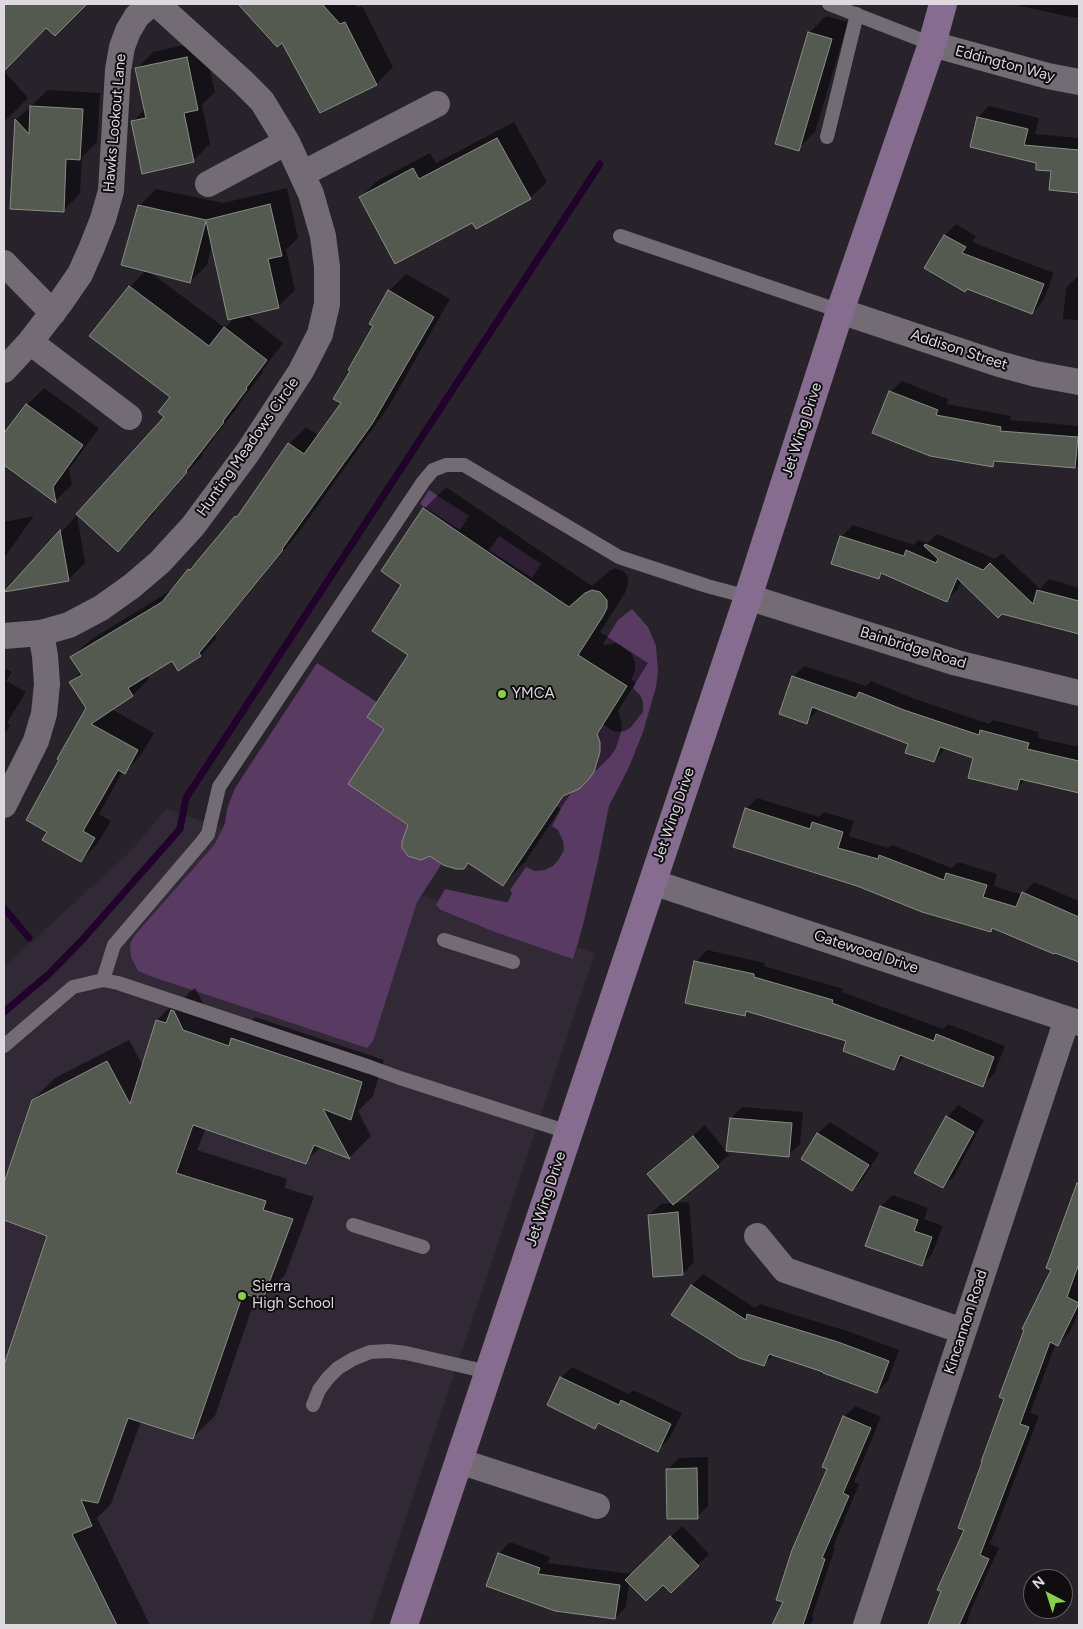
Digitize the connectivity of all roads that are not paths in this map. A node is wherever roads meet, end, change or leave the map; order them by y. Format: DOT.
graph roads {
  1 [pos="151,4"];
  2 [pos="157,4"];
  3 [pos="829,4"];
  4 [pos="943,4"];
  5 [pos="857,14"];
  6 [pos="932,44"];
  7 [pos="1079,82"];
  8 [pos="437,104"];
  9 [pos="827,137"];
  10 [pos="287,142"];
  11 [pos="302,174"];
  12 [pos="208,184"];
  13 [pos="620,236"];
  14 [pos="4,263"];
  15 [pos="840,311"];
  16 [pos="53,312"];
  17 [pos="30,342"];
  18 [pos="4,370"];
  19 [pos="1079,382"];
  20 [pos="129,417"];
  21 [pos="748,596"];
  22 [pos="40,634"];
  23 [pos="4,636"];
  24 [pos="1079,693"];
  25 [pos="4,805"];
  26 [pos="652,882"];
  27 [pos="444,940"];
  28 [pos="513,962"];
  29 [pos="103,980"];
  30 [pos="1073,1021"];
  31 [pos="4,1046"];
  32 [pos="568,1132"];
  33 [pos="353,1225"];
  34 [pos="757,1236"];
  35 [pos="423,1247"];
  36 [pos="963,1331"];
  37 [pos="488,1372"];
  38 [pos="313,1405"];
  39 [pos="459,1460"];
  40 [pos="597,1506"];
  41 [pos="404,1625"];
  42 [pos="866,1625"];
  1 -- 16 [label="street, Hawks Lookout Lane"];
  2 -- 10 [label="street, Hunting Meadows Circle"];
  3 -- 5 [label="lane"];
  4 -- 6 [label="main road, Jet Wing Drive"];
  5 -- 6 [label="lane"];
  5 -- 9 [label="lane"];
  6 -- 7 [label="street, Eddington Way"];
  6 -- 15 [label="main road, Jet Wing Drive"];
  8 -- 11 [label="street"];
  10 -- 11 [label="street, Hunting Meadows Circle"];
  10 -- 12 [label="street"];
  11 -- 22 [label="street, Hunting Meadows Circle"];
  13 -- 15 [label="lane"];
  14 -- 16 [label="street"];
  15 -- 19 [label="street, Addison Street"];
  15 -- 21 [label="main road, Jet Wing Drive"];
  16 -- 17 [label="street, Hawks Lookout Lane"];
  17 -- 18 [label="street, Hawks Lookout Lane"];
  17 -- 20 [label="street"];
  21 -- 24 [label="street, Bainbridge Road"];
  21 -- 26 [label="main road, Jet Wing Drive"];
  21 -- 29 [label="lane"];
  22 -- 23 [label="street, Hunting Meadows Circle"];
  22 -- 25 [label="street"];
  26 -- 30 [label="street, Gatewood Drive"];
  26 -- 32 [label="main road, Jet Wing Drive"];
  27 -- 28 [label="lane"];
  29 -- 31 [label="lane"];
  29 -- 32 [label="lane"];
  30 -- 36 [label="street, Kincannon Road"];
  32 -- 37 [label="main road, Jet Wing Drive"];
  33 -- 35 [label="lane"];
  34 -- 36 [label="street"];
  36 -- 42 [label="street, Kincannon Road"];
  37 -- 38 [label="lane"];
  37 -- 39 [label="main road, Jet Wing Drive"];
  39 -- 40 [label="street"];
  39 -- 41 [label="main road, Jet Wing Drive"];
}
